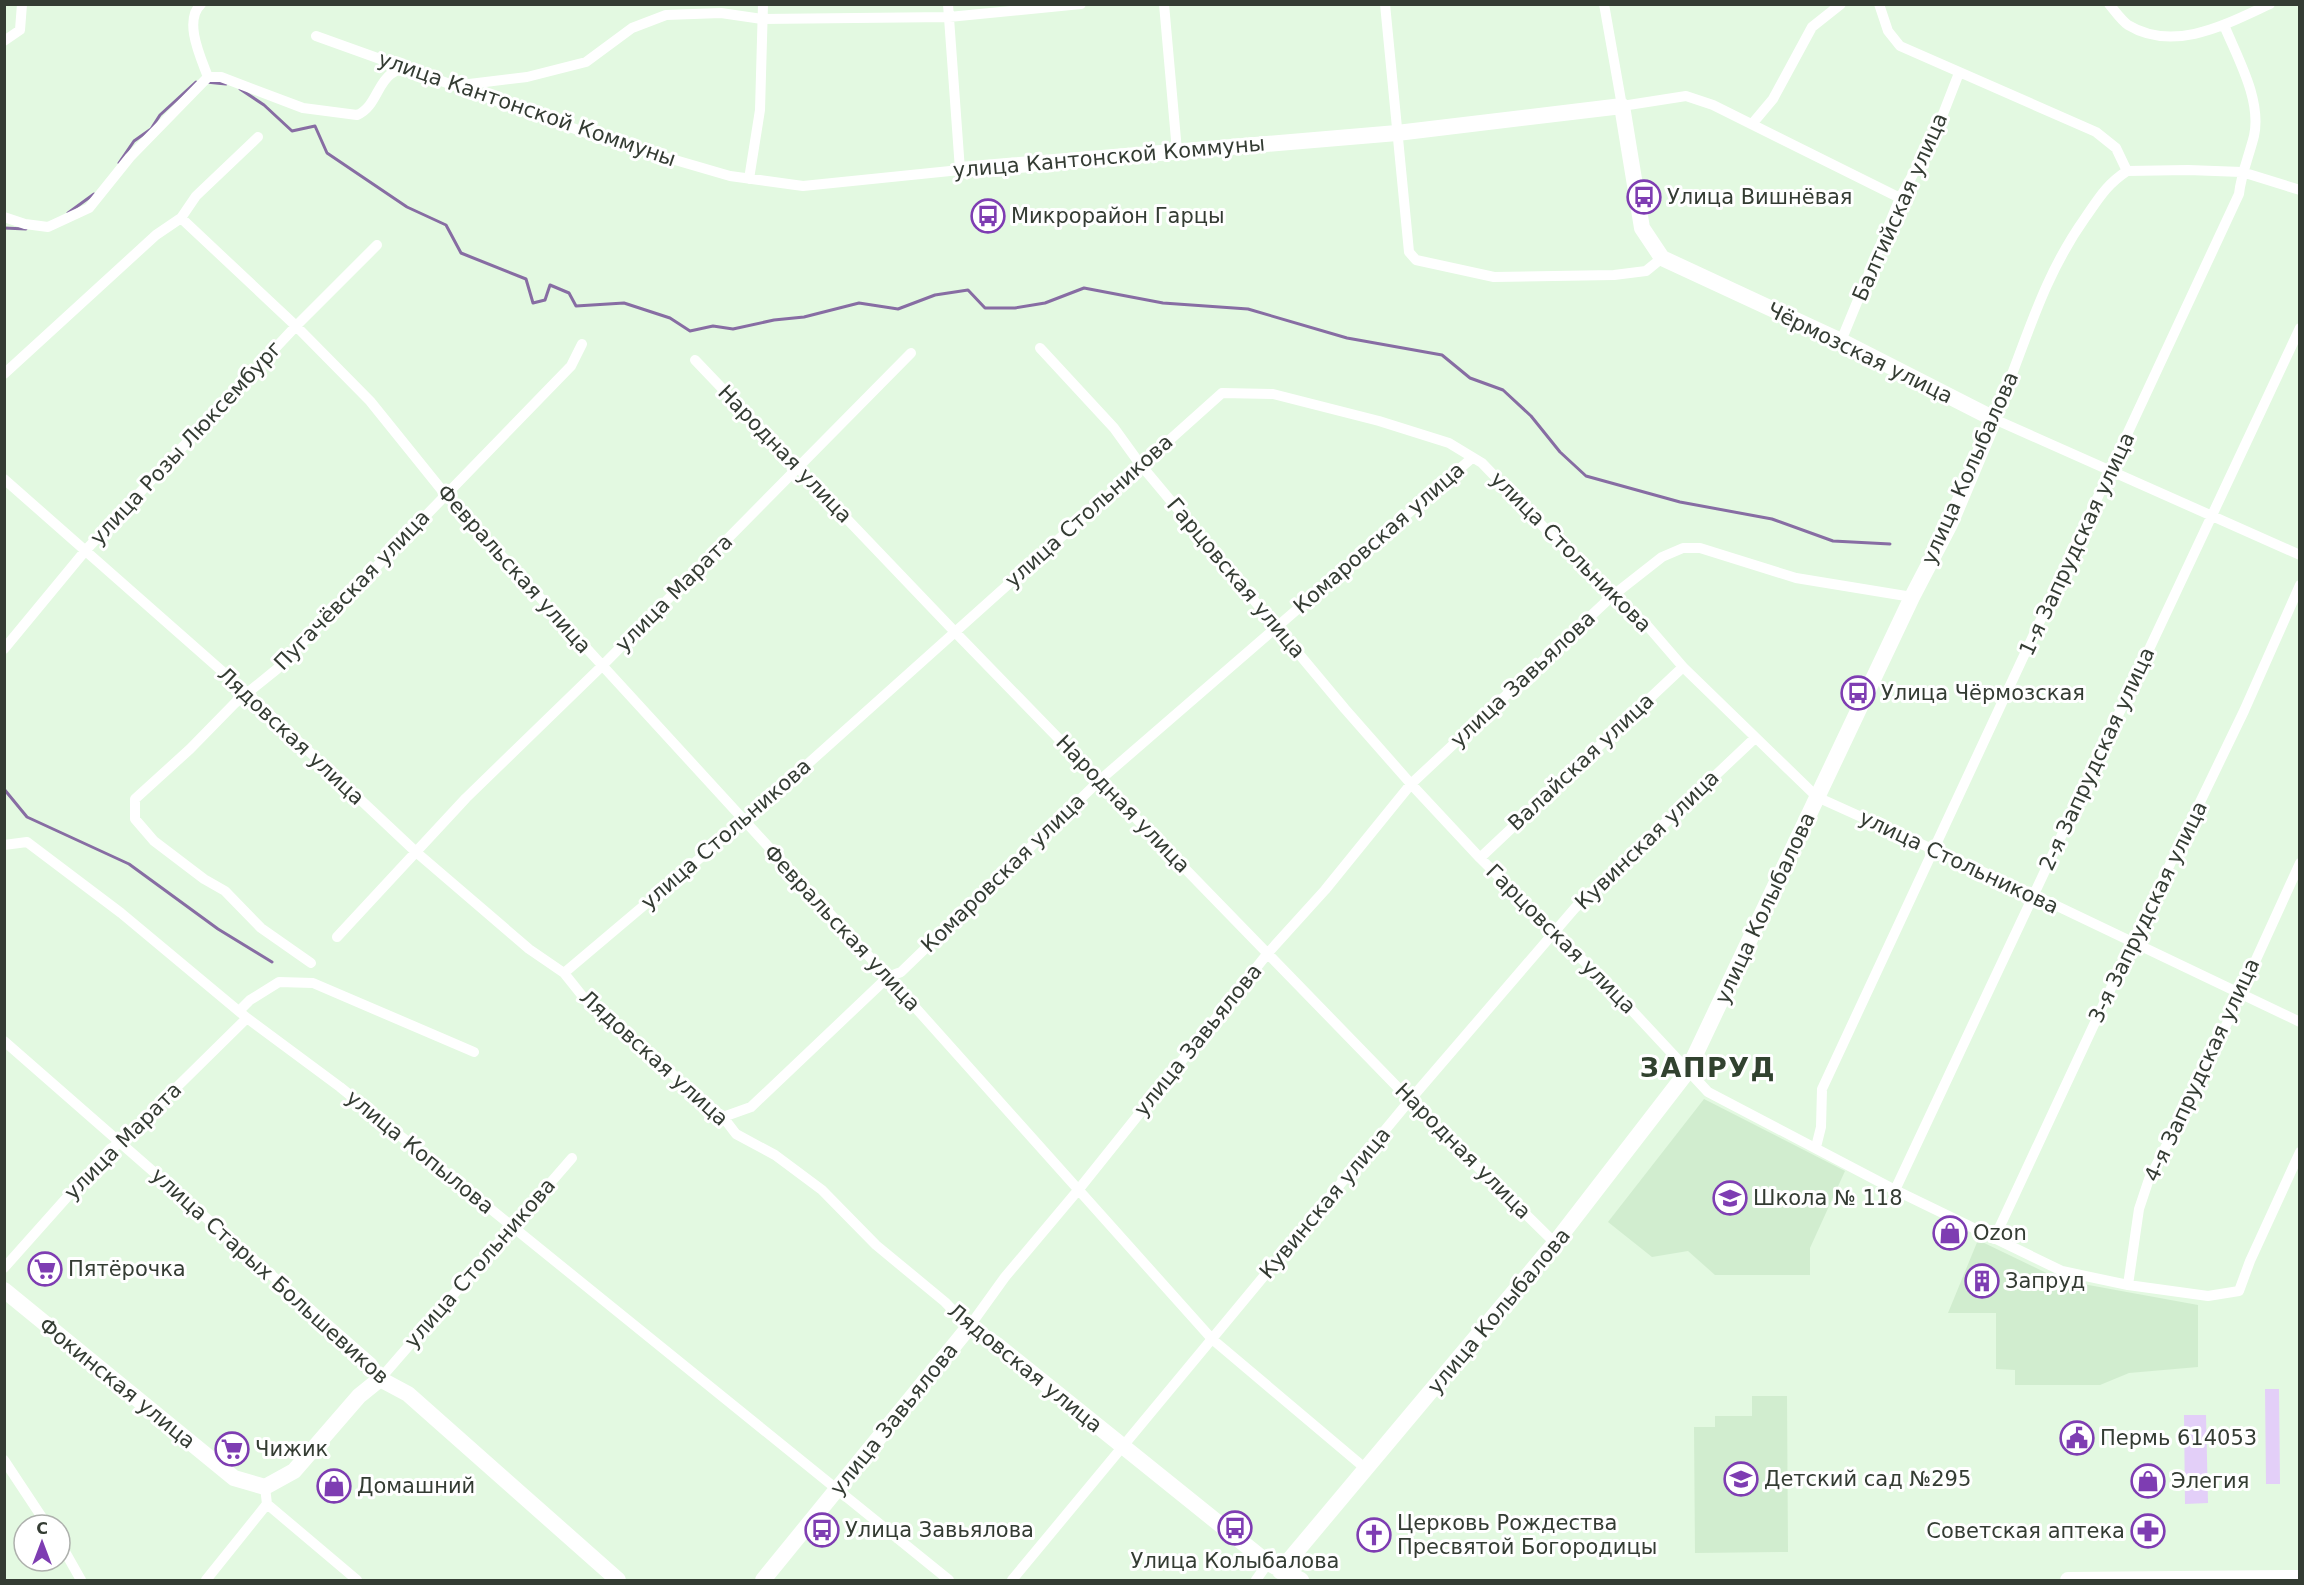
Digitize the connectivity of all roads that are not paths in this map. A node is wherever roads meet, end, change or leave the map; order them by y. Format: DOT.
graph roads {
  1 [pos="22,4"];
  2 [pos="201,4"];
  3 [pos="763,4"];
  4 [pos="948,4"];
  5 [pos="1080,4"];
  6 [pos="1164,4"];
  7 [pos="1384,4"];
  8 [pos="1604,4"];
  9 [pos="1840,4"];
  10 [pos="1879,4"];
  11 [pos="2109,4"];
  12 [pos="2270,4"];
  13 [pos="949,17"];
  14 [pos="762,19"];
  15 [pos="2224,25"];
  16 [pos="316,36"];
  17 [pos="4,41"];
  18 [pos="405,68"];
  19 [pos="1959,73"];
  20 [pos="208,77"];
  21 [pos="458,86"];
  22 [pos="1622,106"];
  23 [pos="1752,124"];
  24 [pos="1397,133"];
  25 [pos="258,137"];
  26 [pos="1177,151"];
  27 [pos="960,170"];
  28 [pos="2127,171"];
  29 [pos="2242,172"];
  30 [pos="749,179"];
  31 [pos="2300,190"];
  32 [pos="1900,198"];
  33 [pos="4,217"];
  34 [pos="181,218"];
  35 [pos="377,245"];
  36 [pos="1662,258"];
  37 [pos="296,326"];
  38 [pos="2300,327"];
  39 [pos="1841,341"];
  40 [pos="582,344"];
  41 [pos="1040,348"];
  42 [pos="911,353"];
  43 [pos="695,360"];
  44 [pos="4,374"];
  45 [pos="1994,419"];
  46 [pos="1472,458"];
  47 [pos="1140,464"];
  48 [pos="797,467"];
  49 [pos="2109,469"];
  50 [pos="4,479"];
  51 [pos="445,494"];
  52 [pos="2210,515"];
  53 [pos="85,551"];
  54 [pos="2300,555"];
  55 [pos="2300,585"];
  56 [pos="1611,597"];
  57 [pos="1912,597"];
  58 [pos="1276,625"];
  59 [pos="955,632"];
  60 [pos="4,649"];
  61 [pos="602,666"];
  62 [pos="1683,667"];
  63 [pos="248,694"];
  64 [pos="1755,738"];
  65 [pos="1100,780"];
  66 [pos="1411,784"];
  67 [pos="1817,797"];
  68 [pos="744,821"];
  69 [pos="4,845"];
  70 [pos="1934,849"];
  71 [pos="416,852"];
  72 [pos="1480,858"];
  73 [pos="2300,863"];
  74 [pos="2034,896"];
  75 [pos="1555,932"];
  76 [pos="337,937"];
  77 [pos="2132,943"];
  78 [pos="1268,952"];
  79 [pos="311,963"];
  80 [pos="564,973"];
  81 [pos="888,977"];
  82 [pos="2240,994"];
  83 [pos="243,1015"];
  84 [pos="2300,1022"];
  85 [pos="4,1041"];
  86 [pos="474,1052"];
  87 [pos="1687,1072"];
  88 [pos="1410,1100"];
  89 [pos="723,1117"];
  90 [pos="121,1142"];
  91 [pos="1816,1147"];
  92 [pos="2300,1152"];
  93 [pos="572,1158"];
  94 [pos="1079,1190"];
  95 [pos="1895,1190"];
  96 [pos="512,1226"];
  97 [pos="1994,1239"];
  98 [pos="1555,1243"];
  99 [pos="4,1268"];
  100 [pos="2128,1285"];
  101 [pos="4,1290"];
  102 [pos="969,1327"];
  103 [pos="1212,1339"];
  104 [pos="380,1379"];
  105 [pos="1124,1449"];
  106 [pos="4,1460"];
  107 [pos="1366,1469"];
  108 [pos="265,1487"];
  109 [pos="838,1489"];
  110 [pos="267,1504"];
  111 [pos="39,1513"];
  112 [pos="72,1565"];
  113 [pos="1274,1567"];
  114 [pos="2300,1578"];
  115 [pos="81,1581"];
  116 [pos="206,1581"];
  117 [pos="357,1581"];
  118 [pos="618,1581"];
  119 [pos="763,1581"];
  120 [pos="949,1581"];
  121 [pos="1012,1581"];
  122 [pos="1256,1581"];
  123 [pos="1301,1581"];
  124 [pos="2068,1581"];
  1 -- 17 [label="street"];
  2 -- 20 [label="street"];
  3 -- 14 [label="street"];
  4 -- 13 [label="street"];
  5 -- 13 [label="street"];
  6 -- 26 [label="street"];
  7 -- 24 [label="street"];
  8 -- 22 [label="street"];
  9 -- 23 [label="street"];
  10 -- 19 [label="street"];
  11 -- 15 [label="street"];
  12 -- 15 [label="street"];
  13 -- 14 [label="street"];
  13 -- 27 [label="street"];
  14 -- 21 [label="street"];
  14 -- 30 [label="street"];
  15 -- 29 [label="street, 1-я Запрудская улица"];
  16 -- 18 [label="street, улица Кантонской Коммуны"];
  18 -- 20 [label="street"];
  18 -- 21 [label="street, улица Кантонской Коммуны"];
  19 -- 28 [label="street"];
  19 -- 32 [label="street, Балтийская улица"];
  20 -- 33 [label="street"];
  21 -- 30 [label="street, улица Кантонской Коммуны"];
  22 -- 23 [label="street, улица Кантонской Коммуны"];
  22 -- 24 [label="street, улица Кантонской Коммуны"];
  22 -- 36 [label="street"];
  23 -- 32 [label="street, улица Кантонской Коммуны"];
  24 -- 26 [label="street, улица Кантонской Коммуны"];
  24 -- 36 [label="street"];
  25 -- 34 [label="street"];
  26 -- 27 [label="street, улица Кантонской Коммуны"];
  27 -- 30 [label="street, улица Кантонской Коммуны"];
  28 -- 29 [label="street"];
  28 -- 45 [label="street, улица Колыбалова"];
  29 -- 31 [label="street"];
  29 -- 49 [label="street, 1-я Запрудская улица"];
  32 -- 39 [label="street, Балтийская улица"];
  34 -- 37 [label="street, Февральская улица"];
  34 -- 44 [label="street"];
  35 -- 37 [label="street, улица Розы Люксембург"];
  36 -- 39 [label="street, Чёрмозская улица"];
  37 -- 51 [label="street, Февральская улица"];
  37 -- 53 [label="street, улица Розы Люксембург"];
  38 -- 52 [label="street, 2-я Запрудская улица"];
  39 -- 45 [label="street, Чёрмозская улица"];
  40 -- 51 [label="street, Пугачёвская улица"];
  41 -- 47 [label="street, Гарцовская улица"];
  42 -- 48 [label="street, улица Марата"];
  43 -- 48 [label="street, Народная улица"];
  45 -- 49 [label="street, Чёрмозская улица"];
  45 -- 57 [label="street, улица Колыбалова"];
  46 -- 47 [label="street, улица Стольникова"];
  46 -- 56 [label="street, улица Стольникова"];
  46 -- 58 [label="street, Комаровская улица"];
  47 -- 58 [label="street, Гарцовская улица"];
  47 -- 59 [label="street, улица Стольникова"];
  48 -- 59 [label="street, Народная улица"];
  48 -- 61 [label="street, улица Марата"];
  49 -- 52 [label="street, Чёрмозская улица"];
  49 -- 70 [label="street, 1-я Запрудская улица"];
  50 -- 53 [label="street, Лядовская улица"];
  51 -- 61 [label="street, Февральская улица"];
  51 -- 63 [label="street, Пугачёвская улица"];
  52 -- 54 [label="street, Чёрмозская улица"];
  52 -- 74 [label="street, 2-я Запрудская улица"];
  53 -- 60 [label="street, улица Розы Люксембург"];
  53 -- 63 [label="street, Лядовская улица"];
  55 -- 77 [label="street, 3-я Запрудская улица"];
  56 -- 57 [label="street, улица Завьялова"];
  56 -- 62 [label="street, улица Стольникова"];
  56 -- 66 [label="street, улица Завьялова"];
  57 -- 67 [label="street, улица Колыбалова"];
  58 -- 65 [label="street, Комаровская улица"];
  58 -- 66 [label="street, Гарцовская улица"];
  59 -- 65 [label="street, Народная улица"];
  59 -- 68 [label="street, улица Стольникова"];
  61 -- 68 [label="street, Февральская улица"];
  61 -- 71 [label="street, улица Марата"];
  62 -- 64 [label="street, улица Стольникова"];
  62 -- 72 [label="street, Валайская улица"];
  63 -- 71 [label="street, Лядовская улица"];
  63 -- 79 [label="street, Пугачёвская улица"];
  64 -- 67 [label="street, улица Стольникова"];
  64 -- 75 [label="street, Кувинская улица"];
  65 -- 78 [label="street, Народная улица"];
  65 -- 81 [label="street, Комаровская улица"];
  66 -- 72 [label="street, Гарцовская улица"];
  66 -- 78 [label="street, улица Завьялова"];
  67 -- 70 [label="street, улица Стольникова"];
  67 -- 87 [label="street, улица Колыбалова"];
  68 -- 80 [label="street, улица Стольникова"];
  68 -- 81 [label="street, Февральская улица"];
  69 -- 83 [label="street, улица Копылова"];
  70 -- 74 [label="street, улица Стольникова"];
  70 -- 91 [label="street, 1-я Запрудская улица"];
  71 -- 76 [label="street, улица Марата"];
  71 -- 80 [label="street, Лядовская улица"];
  72 -- 75 [label="street, Гарцовская улица"];
  73 -- 82 [label="street, 4-я Запрудская улица"];
  74 -- 77 [label="street, улица Стольникова"];
  74 -- 95 [label="street, 2-я Запрудская улица"];
  75 -- 87 [label="street, Гарцовская улица"];
  75 -- 88 [label="street, Кувинская улица"];
  77 -- 82 [label="street, улица Стольникова"];
  77 -- 97 [label="street, 3-я Запрудская улица"];
  78 -- 88 [label="street, Народная улица"];
  78 -- 94 [label="street, улица Завьялова"];
  80 -- 89 [label="street, Лядовская улица"];
  81 -- 89 [label="street, Комаровская улица"];
  81 -- 94 [label="street, Февральская улица"];
  82 -- 84 [label="street, улица Стольникова"];
  82 -- 100 [label="street, 4-я Запрудская улица"];
  83 -- 86 [label="street, улица Марата"];
  83 -- 90 [label="street, улица Марата"];
  83 -- 96 [label="street, улица Копылова"];
  85 -- 90 [label="street, улица Старых Большевиков"];
  87 -- 91 [label="street, Гарцовская улица"];
  87 -- 98 [label="street, улица Колыбалова"];
  88 -- 98 [label="street, Народная улица"];
  88 -- 103 [label="street, Кувинская улица"];
  89 -- 102 [label="street, Лядовская улица"];
  90 -- 99 [label="street, улица Марата"];
  90 -- 104 [label="street, улица Старых Большевиков"];
  91 -- 95 [label="street, Гарцовская улица"];
  92 -- 100 [label="street, Гарцовская улица"];
  93 -- 96 [label="street, улица Стольникова"];
  94 -- 102 [label="street, улица Завьялова"];
  94 -- 103 [label="street, Февральская улица"];
  95 -- 97 [label="street, Гарцовская улица"];
  96 -- 104 [label="street, улица Стольникова"];
  96 -- 109 [label="street, улица Копылова"];
  97 -- 100 [label="street, Гарцовская улица"];
  98 -- 107 [label="street, улица Колыбалова"];
  101 -- 108 [label="street, Фокинская улица"];
  102 -- 105 [label="street, Лядовская улица"];
  102 -- 109 [label="street, улица Завьялова"];
  103 -- 105 [label="street, Кувинская улица"];
  103 -- 107 [label="street, Февральская улица"];
  104 -- 108 [label="street, улица Стольникова"];
  104 -- 118 [label="street, улица Старых Большевиков"];
  105 -- 113 [label="street, Лядовская улица"];
  105 -- 121 [label="street, Кувинская улица"];
  106 -- 111 [label="street"];
  107 -- 113 [label="street, улица Колыбалова"];
  108 -- 110 [label="street"];
  109 -- 119 [label="street, улица Завьялова"];
  109 -- 120 [label="street, улица Копылова"];
  110 -- 116 [label="street"];
  110 -- 117 [label="street"];
  112 -- 115 [label="street"];
  113 -- 122 [label="street, улица Колыбалова"];
  113 -- 123 [label="street, Лядовская улица"];
  114 -- 124 [label="street"];
}
